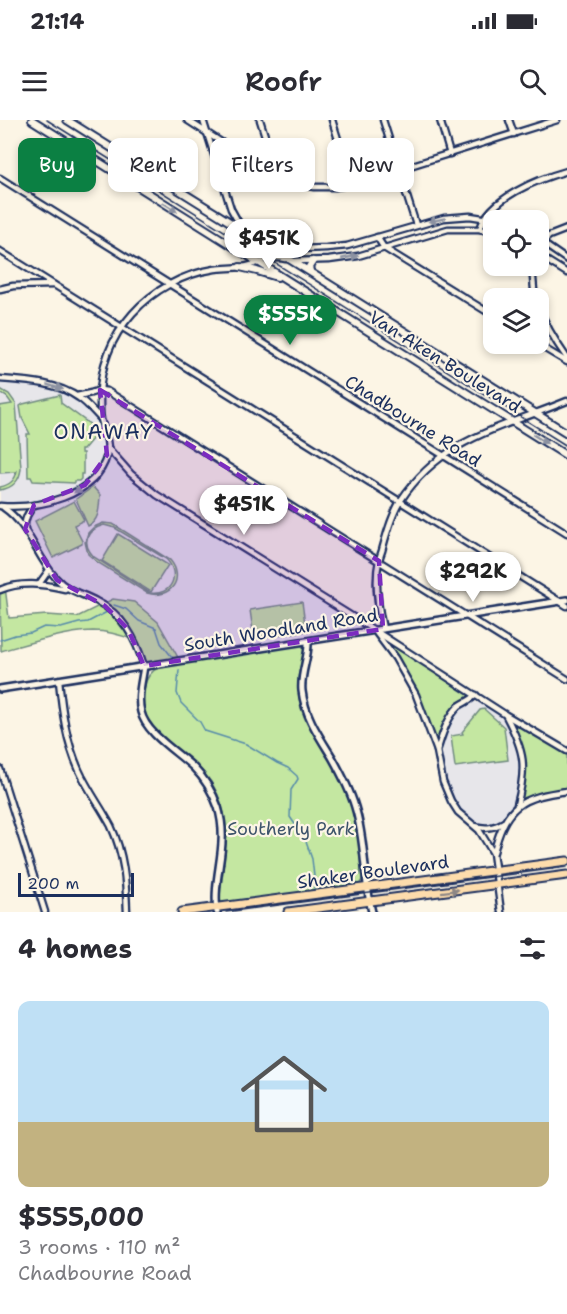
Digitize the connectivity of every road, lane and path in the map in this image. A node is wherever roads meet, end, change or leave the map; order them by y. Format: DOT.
graph roads {
  1 [pos="32,120"];
  2 [pos="67,120"];
  3 [pos="187,120"];
  4 [pos="203,120"];
  5 [pos="260,120"];
  6 [pos="332,120"];
  7 [pos="383,120"];
  8 [pos="440,120"];
  9 [pos="509,120"];
  10 [pos="557,120"];
  11 [pos="207,132"];
  12 [pos="514,134"];
  13 [pos="216,138"];
  14 [pos="266,138"];
  15 [pos="338,138"];
  16 [pos="389,138"];
  17 [pos="450,154"];
  18 [pos="414,165"];
  19 [pos="567,171"];
  20 [pos="0,178"];
  21 [pos="406,192"];
  22 [pos="231,209"];
  23 [pos="493,210"];
  24 [pos="221,216"];
  25 [pos="483,218"];
  26 [pos="483,221"];
  27 [pos="416,225"];
  28 [pos="567,229"];
  29 [pos="242,230"];
  30 [pos="480,230"];
  31 [pos="483,231"];
  32 [pos="549,236"];
  33 [pos="377,237"];
  34 [pos="384,248"];
  35 [pos="300,249"];
  36 [pos="549,249"];
  37 [pos="275,250"];
  38 [pos="0,251"];
  39 [pos="292,260"];
  40 [pos="567,260"];
  41 [pos="256,261"];
  42 [pos="313,261"];
  43 [pos="302,262"];
  44 [pos="549,262"];
  45 [pos="243,267"];
  46 [pos="311,272"];
  47 [pos="567,273"];
  48 [pos="284,279"];
  49 [pos="168,284"];
  50 [pos="54,285"];
  51 [pos="0,289"];
  52 [pos="483,309"];
  53 [pos="123,327"];
  54 [pos="549,330"];
  55 [pos="555,342"];
  56 [pos="549,348"];
  57 [pos="549,351"];
  58 [pos="567,360"];
  59 [pos="0,379"];
  60 [pos="100,390"];
  61 [pos="77,396"];
  62 [pos="567,401"];
  63 [pos="537,414"];
  64 [pos="100,418"];
  65 [pos="513,422"];
  66 [pos="567,433"];
  67 [pos="108,448"];
  68 [pos="444,456"];
  69 [pos="567,456"];
  70 [pos="400,502"];
  71 [pos="34,505"];
  72 [pos="1,507"];
  73 [pos="25,529"];
  74 [pos="567,533"];
  75 [pos="379,561"];
  76 [pos="49,570"];
  77 [pos="39,584"];
  78 [pos="68,589"];
  79 [pos="0,590"];
  80 [pos="567,600"];
  81 [pos="560,601"];
  82 [pos="567,606"];
  83 [pos="466,616"];
  84 [pos="383,629"];
  85 [pos="374,630"];
  86 [pos="308,641"];
  87 [pos="400,647"];
  88 [pos="393,655"];
  89 [pos="144,666"];
  90 [pos="567,679"];
  91 [pos="58,680"];
  92 [pos="0,689"];
  93 [pos="476,695"];
  94 [pos="506,715"];
  95 [pos="437,751"];
  96 [pos="567,752"];
  97 [pos="0,769"];
  98 [pos="567,791"];
  99 [pos="517,806"];
  100 [pos="504,822"];
  101 [pos="473,826"];
  102 [pos="493,853"];
  103 [pos="567,861"];
  104 [pos="495,870"];
  105 [pos="567,875"];
  106 [pos="498,884"];
  107 [pos="368,887"];
  108 [pos="369,901"];
  109 [pos="217,910"];
  110 [pos="45,912"];
  111 [pos="127,912"];
  112 [pos="182,912"];
  113 [pos="288,912"];
  114 [pos="372,912"];
  115 [pos="501,912"];
  1 -- 41 [label="main road, Van Aken Boulevard, one-way"];
  2 -- 24 [label="main road, Van Aken Boulevard"];
  3 -- 11 [label="street"];
  4 -- 11 [label="street"];
  5 -- 14 [label="street"];
  6 -- 15 [label="street"];
  7 -- 16 [label="street"];
  8 -- 17 [label="street"];
  9 -- 12 [label="street"];
  10 -- 12 [label="street"];
  11 -- 13 [label="street"];
  11 -- 22 [label="street"];
  12 -- 17 [label="street"];
  17 -- 18 [label="street"];
  19 -- 23 [label="street"];
  20 -- 49 [label="street, Chadbourne Road"];
  21 -- 27 [label="street"];
  22 -- 24 [label="street"];
  22 -- 29 [label="street"];
  24 -- 29 [label="main road, Van Aken Boulevard"];
  25 -- 27 [label="street, one-way"];
  26 -- 30 [label="street"];
  27 -- 33 [label="street"];
  28 -- 32 [label="street"];
  29 -- 37 [label="main road, Van Aken Boulevard"];
  30 -- 31 [label="street"];
  30 -- 34 [label="street"];
  33 -- 34 [label="street"];
  33 -- 35 [label="street"];
  42 -- 34 [label="street, one-way"];
  34 -- 52 [label="street"];
  35 -- 37 [label="street"];
  35 -- 43 [label="street"];
  36 -- 40 [label="street"];
  37 -- 39 [label="main road, Van Aken Boulevard"];
  37 -- 41 [label="street"];
  38 -- 50 [label="street"];
  39 -- 41 [label="street"];
  39 -- 43 [label="street"];
  39 -- 46 [label="main road, Van Aken Boulevard"];
  41 -- 45 [label="street"];
  41 -- 48 [label="main road, Van Aken Boulevard"];
  42 -- 43 [label="street"];
  42 -- 46 [label="main road"];
  44 -- 47 [label="street"];
  45 -- 48 [label="main road"];
  45 -- 49 [label="street"];
  46 -- 63 [label="main road, Van Aken Boulevard"];
  48 -- 65 [label="main road, Van Aken Boulevard"];
  49 -- 53 [label="street"];
  49 -- 68 [label="street, Chadbourne Road"];
  50 -- 51 [label="street"];
  50 -- 53 [label="street"];
  53 -- 60 [label="street"];
  53 -- 70 [label="street"];
  54 -- 55 [label="street"];
  55 -- 56 [label="street"];
  55 -- 58 [label="street"];
  57 -- 58 [label="street"];
  59 -- 61 [label="street, one-way"];
  60 -- 61 [label="street"];
  60 -- 64 [label="street"];
  60 -- 75 [label="street"];
  61 -- 64 [label="street"];
  62 -- 63 [label="street"];
  63 -- 65 [label="street"];
  63 -- 66 [label="main road, Van Aken Boulevard"];
  64 -- 67 [label="street"];
  65 -- 68 [label="street"];
  65 -- 69 [label="main road, Van Aken Boulevard, one-way"];
  67 -- 71 [label="street, one-way"];
  67 -- 85 [label="street"];
  68 -- 70 [label="street"];
  68 -- 74 [label="street, Chadbourne Road"];
  70 -- 75 [label="street"];
  70 -- 81 [label="street"];
  71 -- 72 [label="street"];
  71 -- 73 [label="street"];
  72 -- 73 [label="street"];
  73 -- 76 [label="street"];
  75 -- 83 [label="street"];
  75 -- 84 [label="street"];
  76 -- 77 [label="street"];
  76 -- 78 [label="street"];
  77 -- 78 [label="street"];
  77 -- 79 [label="street"];
  78 -- 89 [label="street"];
  80 -- 81 [label="street, South Woodland Road"];
  81 -- 82 [label="street"];
  81 -- 83 [label="street, South Woodland Road"];
  83 -- 84 [label="street, South Woodland Road"];
  83 -- 90 [label="street"];
  84 -- 85 [label="street, South Woodland Road"];
  85 -- 86 [label="street, South Woodland Road"];
  85 -- 87 [label="street"];
  85 -- 88 [label="street"];
  86 -- 89 [label="street, South Woodland Road"];
  86 -- 107 [label="street"];
  87 -- 88 [label="street"];
  87 -- 93 [label="street"];
  88 -- 95 [label="street"];
  89 -- 91 [label="street, South Woodland Road"];
  89 -- 109 [label="street"];
  91 -- 92 [label="street, South Woodland Road"];
  91 -- 111 [label="street"];
  93 -- 94 [label="street"];
  93 -- 95 [label="street"];
  94 -- 96 [label="street"];
  94 -- 99 [label="street"];
  95 -- 101 [label="street"];
  97 -- 110 [label="street"];
  98 -- 99 [label="street"];
  99 -- 100 [label="street"];
  100 -- 101 [label="street"];
  100 -- 102 [label="street"];
  101 -- 102 [label="street"];
  102 -- 104 [label="street"];
  103 -- 104 [label="main road, Shaker Boulevard"];
  104 -- 106 [label="street"];
  104 -- 107 [label="main road, Shaker Boulevard"];
  105 -- 106 [label="main road, Shaker Boulevard"];
  108 -- 106 [label="main road, Shaker Boulevard, one-way"];
  106 -- 115 [label="street"];
  107 -- 108 [label="street"];
  107 -- 109 [label="main road, Shaker Boulevard"];
  108 -- 113 [label="main road, Shaker Boulevard"];
  108 -- 114 [label="street"];
  109 -- 112 [label="main road, Shaker Boulevard"];
}
